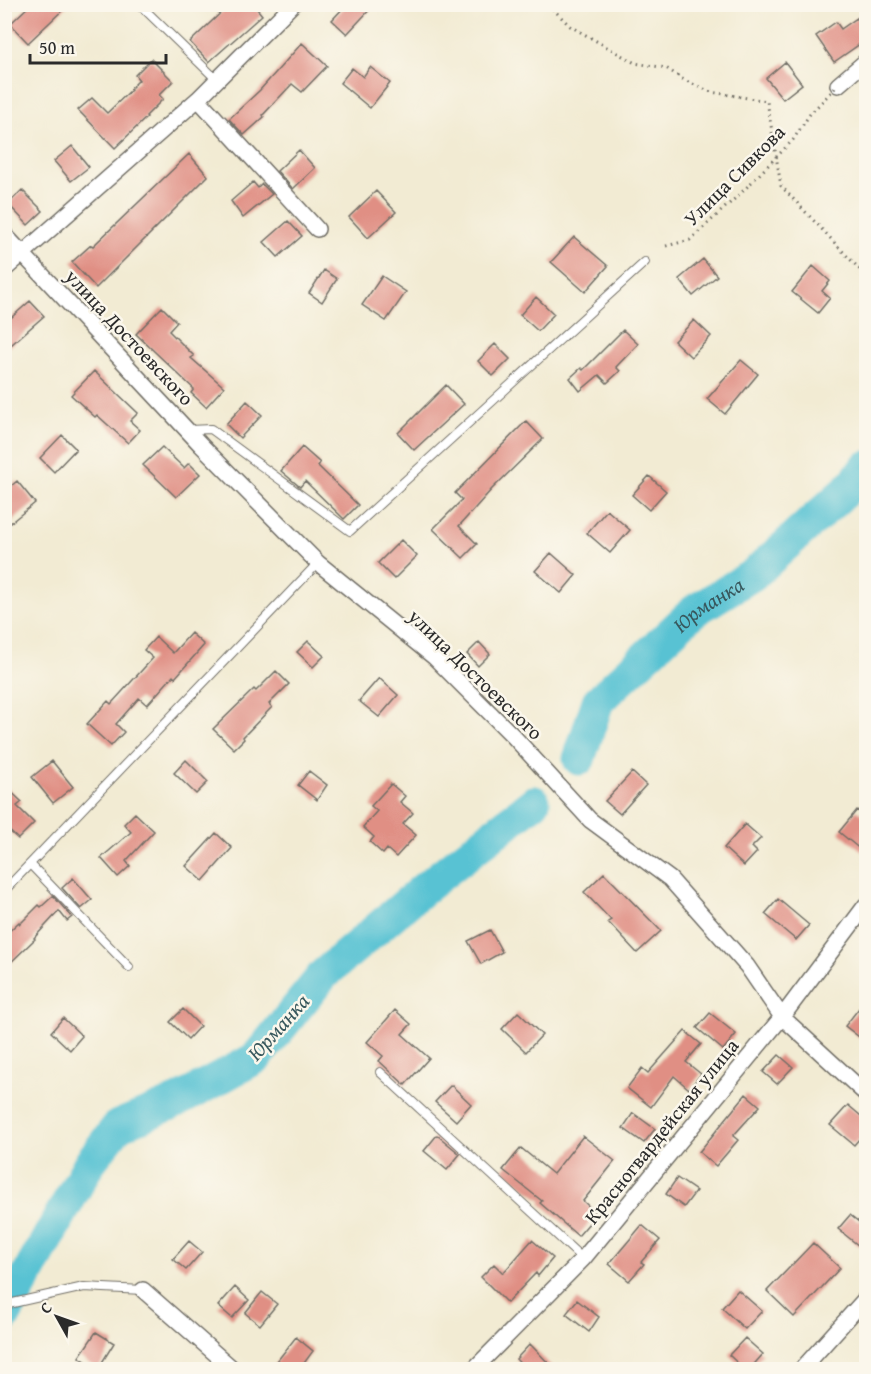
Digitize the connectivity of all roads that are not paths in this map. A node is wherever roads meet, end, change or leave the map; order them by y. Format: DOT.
graph roads {
  1 [pos="139,4"];
  2 [pos="293,4"];
  3 [pos="867,60"];
  4 [pos="216,80"];
  5 [pos="838,85"];
  6 [pos="198,99"];
  7 [pos="317,229"];
  8 [pos="4,234"];
  9 [pos="23,253"];
  10 [pos="645,262"];
  11 [pos="4,270"];
  12 [pos="187,430"];
  13 [pos="318,563"];
  14 [pos="30,864"];
  15 [pos="4,891"];
  16 [pos="867,905"];
  17 [pos="129,967"];
  18 [pos="782,1017"];
  19 [pos="380,1072"];
  20 [pos="867,1094"];
  21 [pos="583,1259"];
  22 [pos="143,1290"];
  23 [pos="867,1298"];
  24 [pos="4,1305"];
  25 [pos="234,1370"];
  26 [pos="473,1370"];
  27 [pos="801,1370"];
  1 -- 4 [label="lane"];
  2 -- 4 [label="street"];
  3 -- 5 [label="street"];
  4 -- 6 [label="street"];
  6 -- 7 [label="street"];
  6 -- 9 [label="street"];
  8 -- 9 [label="street, улица Достоевского"];
  9 -- 11 [label="street"];
  9 -- 12 [label="street, улица Достоевского"];
  10 -- 12 [label="lane"];
  12 -- 13 [label="street, улица Достоевского"];
  13 -- 14 [label="lane"];
  13 -- 18 [label="street, улица Достоевского"];
  14 -- 15 [label="lane"];
  14 -- 17 [label="lane"];
  16 -- 18 [label="street, Красногвардейская улица"];
  18 -- 20 [label="street, улица Достоевского"];
  18 -- 21 [label="street, Красногвардейская улица"];
  19 -- 21 [label="lane"];
  21 -- 26 [label="street, Красногвардейская улица"];
  22 -- 24 [label="lane"];
  22 -- 25 [label="street"];
  23 -- 27 [label="street"];
}
